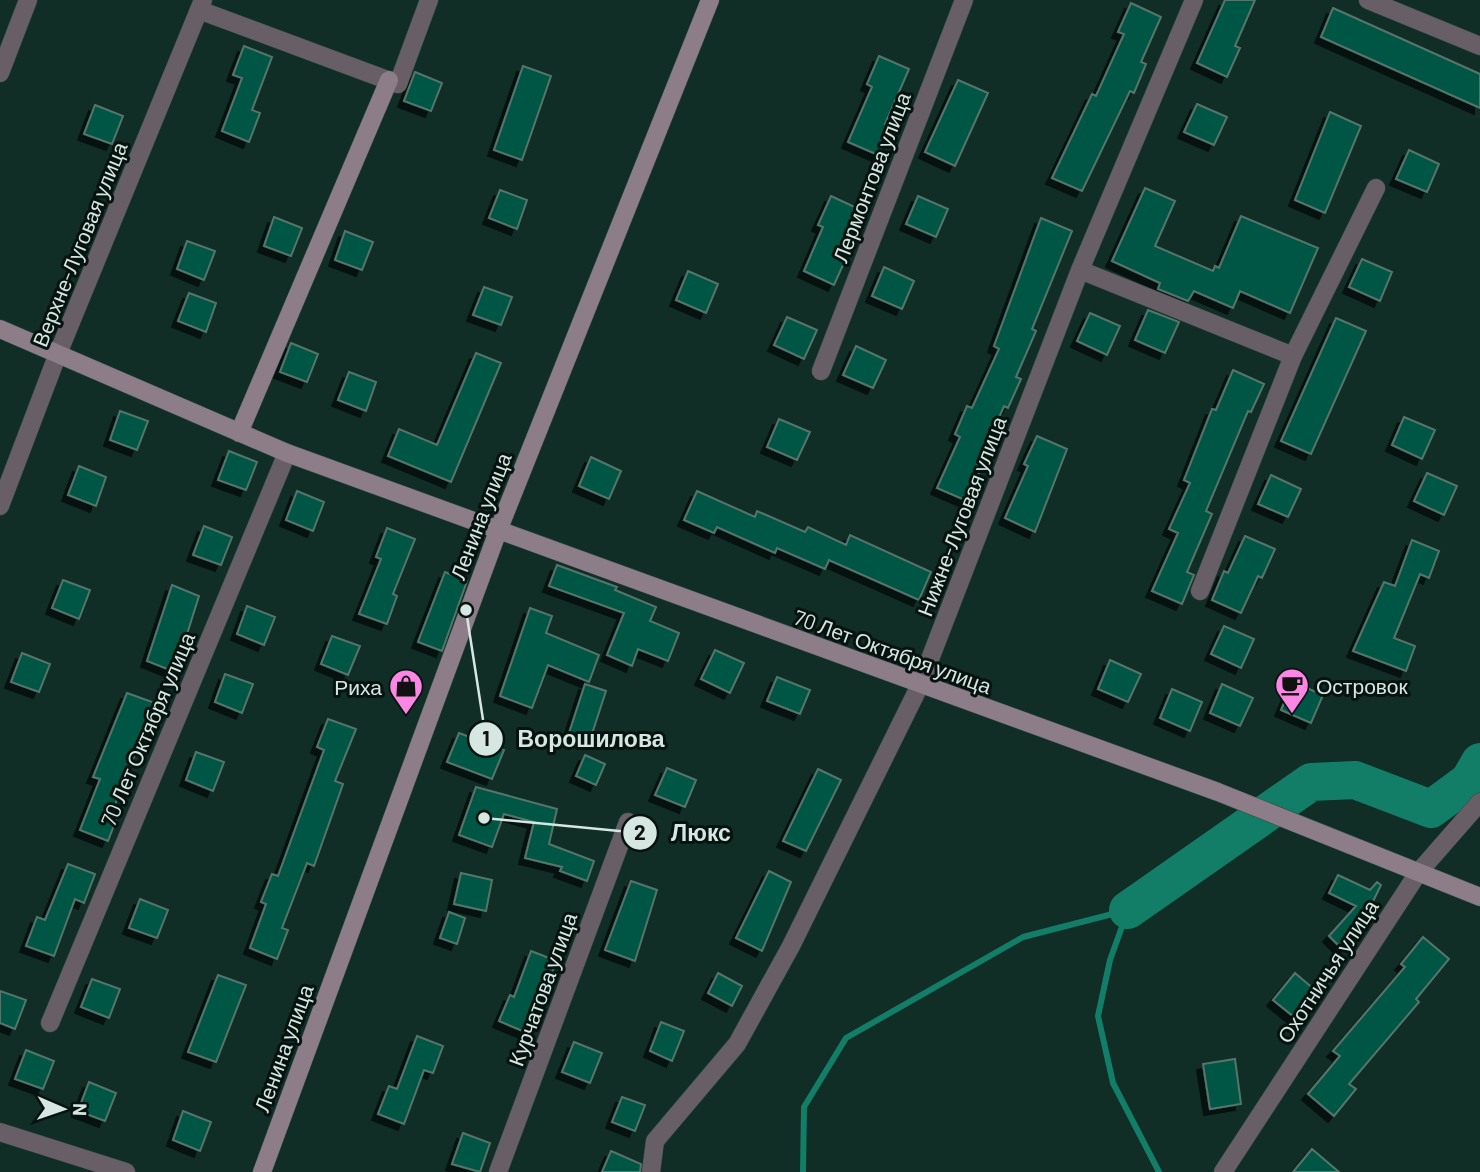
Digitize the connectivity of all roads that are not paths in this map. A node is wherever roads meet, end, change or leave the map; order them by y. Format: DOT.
graph roads {
  1 [pos="28,0"];
  2 [pos="429,0"];
  3 [pos="710,0"];
  4 [pos="964,0"];
  5 [pos="1194,0"];
  6 [pos="1368,0"];
  7 [pos="201,5"];
  8 [pos="1480,46"];
  9 [pos="0,73"];
  10 [pos="393,82"];
  11 [pos="1376,188"];
  12 [pos="1080,270"];
  13 [pos="0,329"];
  14 [pos="57,356"];
  15 [pos="1293,356"];
  16 [pos="821,371"];
  17 [pos="239,433"];
  18 [pos="287,453"];
  19 [pos="0,506"];
  20 [pos="498,531"];
  21 [pos="1200,591"];
  22 [pos="920,685"];
  23 [pos="1480,802"];
  24 [pos="628,822"];
  25 [pos="1418,873"];
  26 [pos="1480,897"];
  27 [pos="50,1023"];
  28 [pos="0,1132"];
  29 [pos="127,1172"];
  30 [pos="262,1172"];
  31 [pos="498,1172"];
  32 [pos="651,1172"];
  33 [pos="1223,1172"];
  1 -- 9 [label="street"];
  2 -- 10 [label="street"];
  3 -- 20 [label="street, Ленина улица"];
  4 -- 16 [label="street, Лермонтова улица"];
  5 -- 12 [label="street, Нижне-Луговая улица"];
  6 -- 8 [label="street"];
  7 -- 10 [label="street"];
  7 -- 14 [label="street, Верхне-Луговая улица"];
  10 -- 17 [label="street"];
  11 -- 15 [label="street"];
  12 -- 15 [label="street"];
  12 -- 22 [label="street, Нижне-Луговая улица"];
  13 -- 14 [label="street, 70 Лет Октября улица"];
  14 -- 17 [label="street, 70 Лет Октября улица"];
  14 -- 19 [label="street, Верхне-Луговая улица"];
  15 -- 21 [label="street"];
  17 -- 18 [label="street, 70 Лет Октября улица"];
  18 -- 20 [label="street, 70 Лет Октября улица"];
  18 -- 27 [label="street, 70 Лет Октября улица"];
  20 -- 22 [label="street, 70 Лет Октября улица"];
  20 -- 30 [label="street, Ленина улица"];
  22 -- 25 [label="street, 70 Лет Октября улица"];
  22 -- 32 [label="street, Нижне-Луговая улица"];
  23 -- 25 [label="street, Охотничья улица"];
  24 -- 31 [label="street, Курчатова улица"];
  25 -- 26 [label="street, 70 Лет Октября улица"];
  25 -- 33 [label="street, Охотничья улица"];
  28 -- 29 [label="street"];
}
